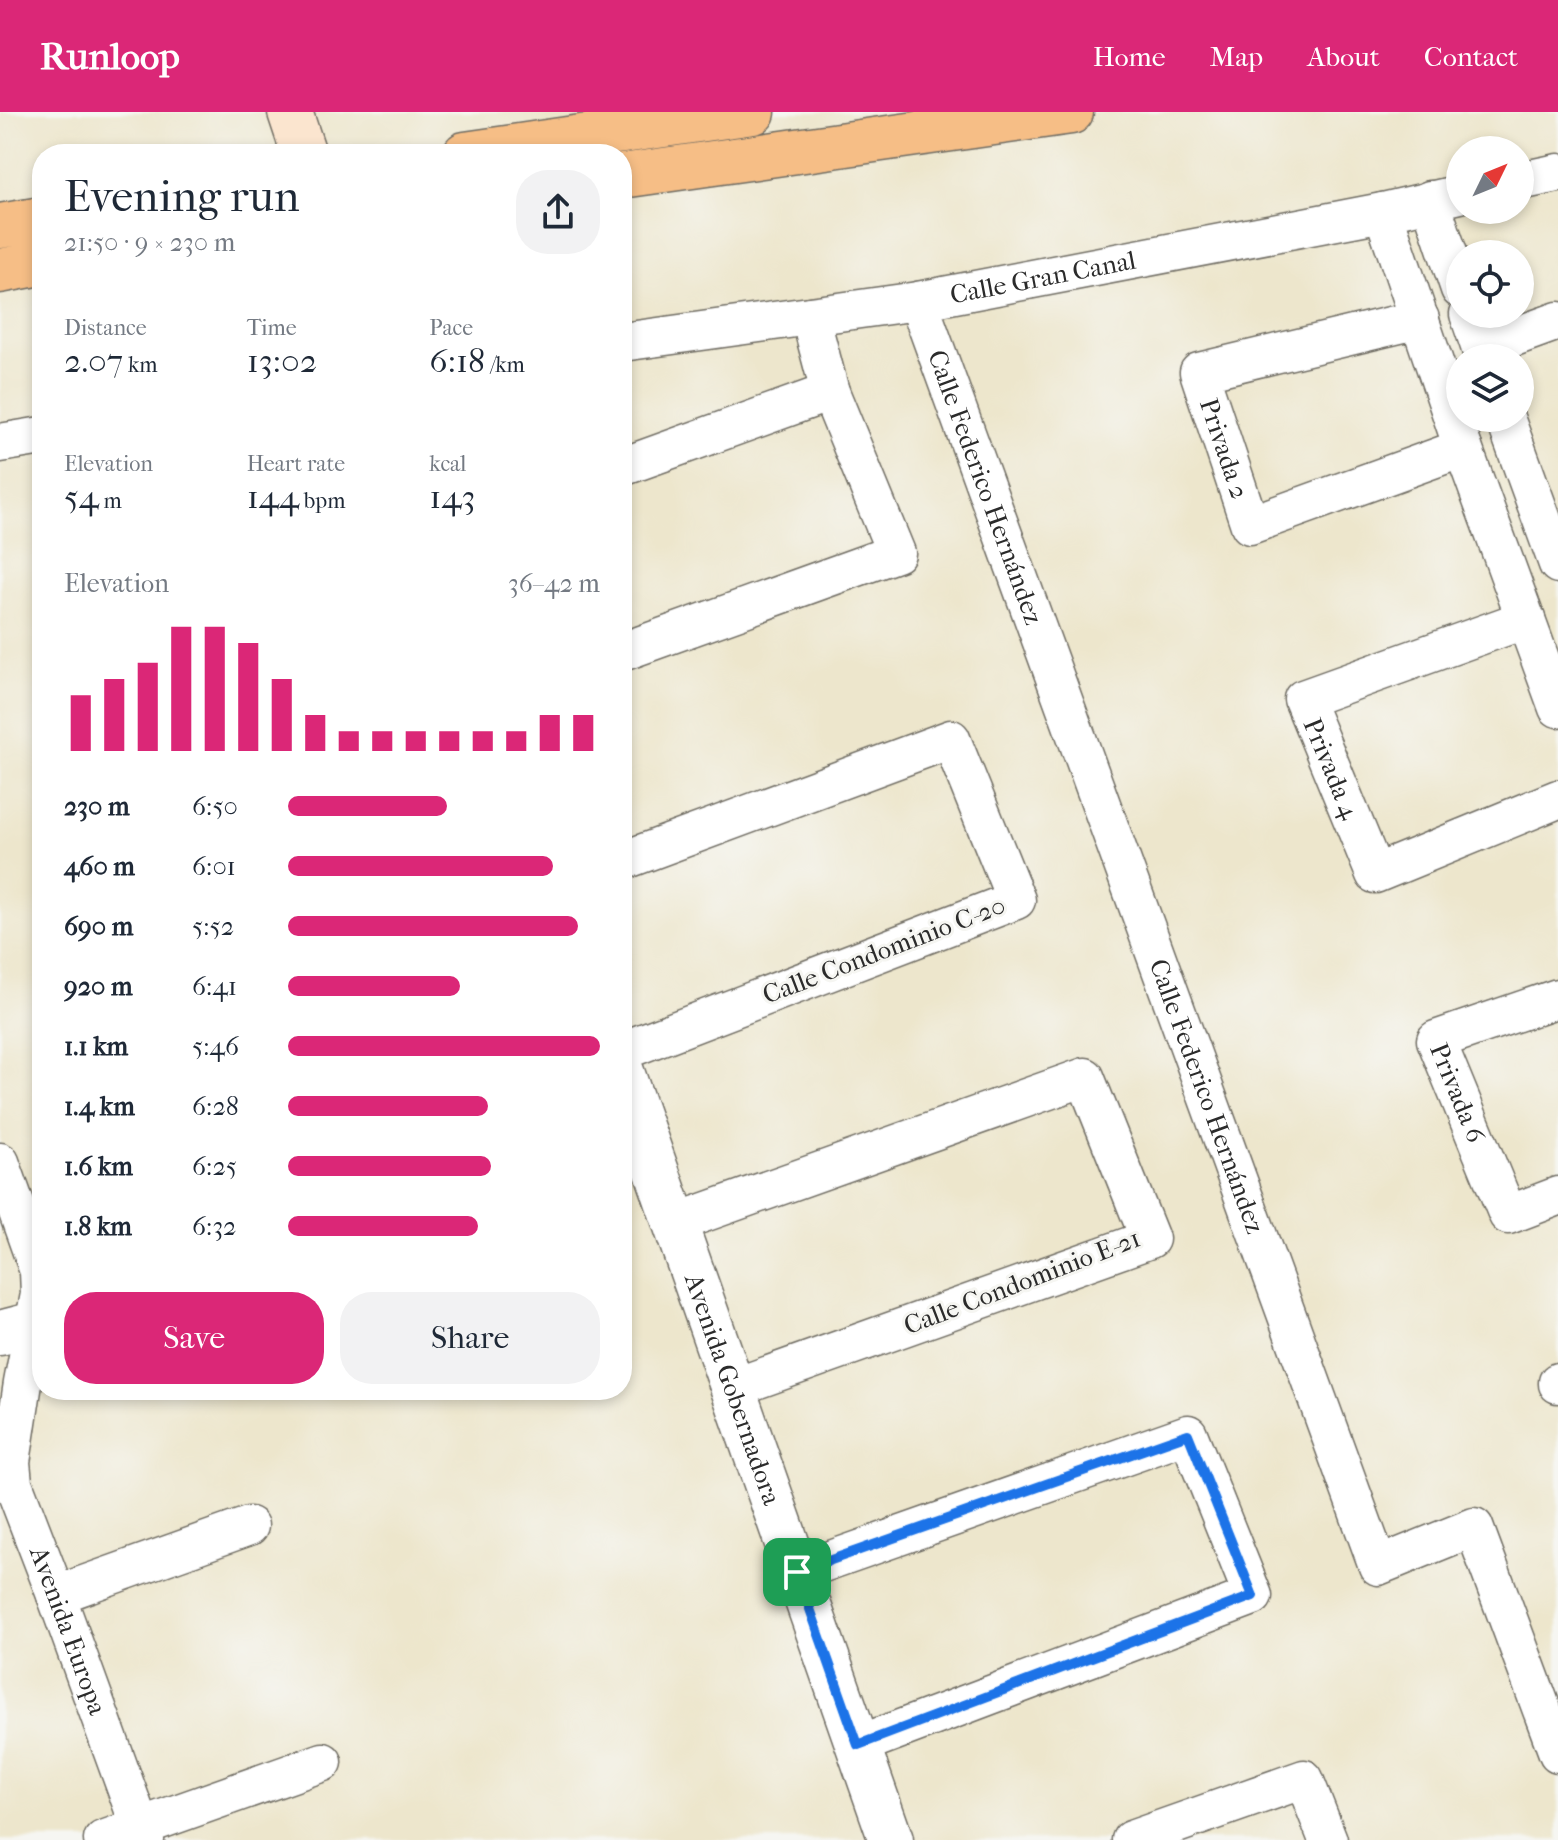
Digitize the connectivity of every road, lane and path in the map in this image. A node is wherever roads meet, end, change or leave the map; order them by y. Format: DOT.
graph roads {
  1 [pos="290,112"];
  2 [pos="753,112"];
  3 [pos="1071,112"];
  4 [pos="301,144"];
  5 [pos="534,144"];
  6 [pos="1558,173"];
  7 [pos="632,175"];
  8 [pos="1534,178"];
  9 [pos="1445,197"];
  10 [pos="1383,212"];
  11 [pos="32,221"];
  12 [pos="0,226"];
  13 [pos="1452,240"];
  14 [pos="32,265"];
  15 [pos="0,271"];
  16 [pos="918,301"];
  17 [pos="810,316"];
  18 [pos="1420,319"];
  19 [pos="1558,321"];
  20 [pos="632,341"];
  21 [pos="1505,344"];
  22 [pos="830,392"];
  23 [pos="1511,432"];
  24 [pos="32,438"];
  25 [pos="0,443"];
  26 [pos="1463,448"];
  27 [pos="632,463"];
  28 [pos="1550,515"];
  29 [pos="1558,564"];
  30 [pos="1526,619"];
  31 [pos="632,648"];
  32 [pos="1558,708"];
  33 [pos="1558,799"];
  34 [pos="632,857"];
  35 [pos="1558,998"];
  36 [pos="632,1047"];
  37 [pos="632,1133"];
  38 [pos="0,1162"];
  39 [pos="637,1164"];
  40 [pos="1558,1196"];
  41 [pos="675,1223"];
  42 [pos="32,1251"];
  43 [pos="25,1326"];
  44 [pos="733,1388"];
  45 [pos="249,1526"];
  46 [pos="797,1572"];
  47 [pos="56,1595"];
  48 [pos="858,1745"];
  49 [pos="1558,1753"];
  50 [pos="323,1762"];
  51 [pos="143,1834"];
  52 [pos="103,1840"];
  53 [pos="891,1840"];
  54 [pos="1131,1840"];
  55 [pos="1328,1840"];
  1 -- 4 [label="main road"];
  2 -- 5 [label="highway"];
  3 -- 7 [label="highway"];
  6 -- 8 [label="street"];
  9 -- 10 [label="street, Calle Gran Canal"];
  9 -- 13 [label="street"];
  10 -- 16 [label="street, Calle Gran Canal"];
  10 -- 18 [label="street"];
  11 -- 12 [label="highway"];
  14 -- 15 [label="highway"];
  16 -- 17 [label="street, Calle Gran Canal"];
  16 -- 49 [label="street, Calle Federico Hernández"];
  17 -- 20 [label="street, Calle Gran Canal"];
  17 -- 22 [label="street"];
  18 -- 26 [label="street"];
  18 -- 26 [label="street, Privada 2"];
  19 -- 21 [label="street"];
  22 -- 27 [label="street"];
  22 -- 31 [label="street"];
  23 -- 28 [label="street"];
  24 -- 25 [label="street"];
  26 -- 30 [label="street"];
  28 -- 29 [label="street"];
  30 -- 32 [label="street"];
  30 -- 33 [label="street, Privada 4"];
  34 -- 36 [label="street, Calle Condominio C-20"];
  35 -- 40 [label="street, Privada 6"];
  37 -- 39 [label="street, Avenida Gobernadora"];
  38 -- 42 [label="street, Avenida Europa"];
  39 -- 41 [label="street, Avenida Gobernadora"];
  41 -- 44 [label="street, Avenida Gobernadora"];
  41 -- 44 [label="street, Calle Condominio E-21"];
  43 -- 47 [label="street, Avenida Europa"];
  44 -- 46 [label="street, Avenida Gobernadora"];
  45 -- 47 [label="street"];
  46 -- 48 [label="street, Avenida Gobernadora"];
  46 -- 48 [label="street"];
  47 -- 51 [label="street, Avenida Europa"];
  48 -- 53 [label="street, Avenida Gobernadora"];
  50 -- 51 [label="street"];
  51 -- 52 [label="street"];
  54 -- 55 [label="street"];
}
